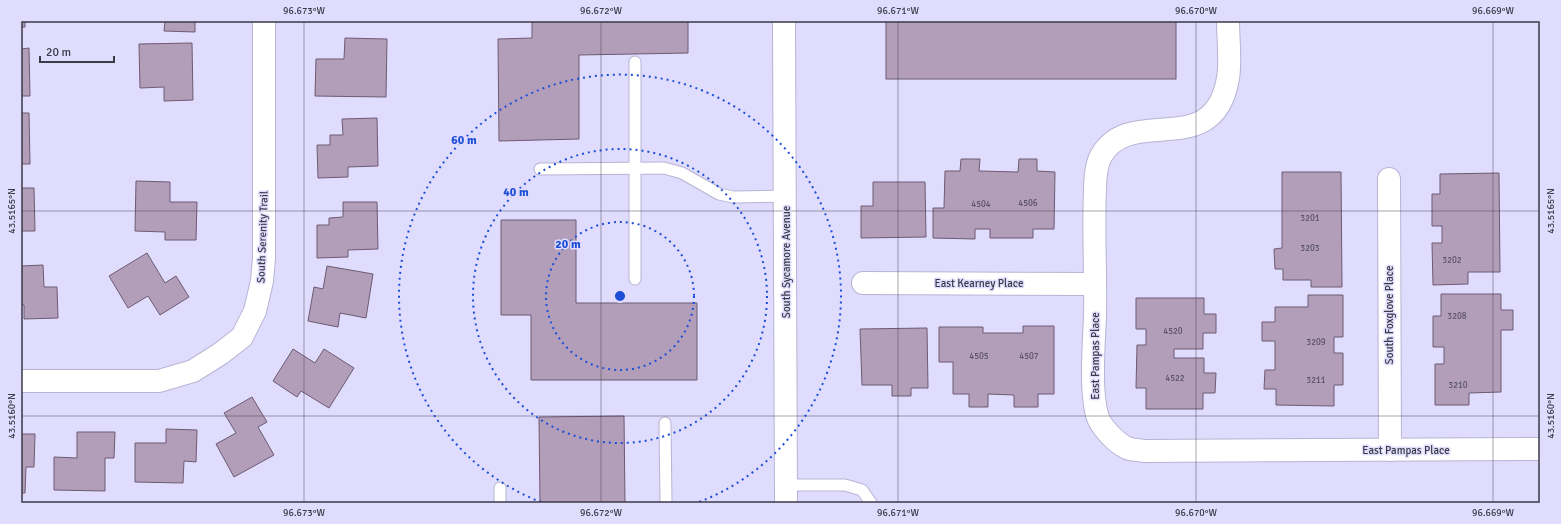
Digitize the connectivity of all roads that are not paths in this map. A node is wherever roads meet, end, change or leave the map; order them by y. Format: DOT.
graph roads {
  1 [pos="264,21"];
  2 [pos="784,21"];
  3 [pos="1228,21"];
  4 [pos="635,62"];
  5 [pos="540,169"];
  6 [pos="635,169"];
  7 [pos="1388,179"];
  8 [pos="786,196"];
  9 [pos="635,279"];
  10 [pos="863,283"];
  11 [pos="1096,284"];
  12 [pos="21,381"];
  13 [pos="665,422"];
  14 [pos="1540,449"];
  15 [pos="1390,450"];
  16 [pos="500,488"];
  17 [pos="786,494"];
  18 [pos="500,503"];
  19 [pos="666,503"];
  20 [pos="871,503"];
  1 -- 12 [label="street, South Serenity Trail"];
  2 -- 8 [label="street, South Sycamore Avenue"];
  3 -- 11 [label="street, East Pampas Place"];
  4 -- 6 [label="lane"];
  5 -- 6 [label="lane"];
  6 -- 8 [label="lane"];
  6 -- 9 [label="lane"];
  7 -- 15 [label="street, South Foxglove Place"];
  8 -- 17 [label="street, South Sycamore Avenue"];
  10 -- 11 [label="street, East Kearney Place"];
  11 -- 15 [label="street, East Pampas Place"];
  13 -- 19 [label="lane"];
  14 -- 15 [label="street, East Pampas Place"];
  16 -- 18 [label="lane"];
  17 -- 20 [label="lane"];
}
